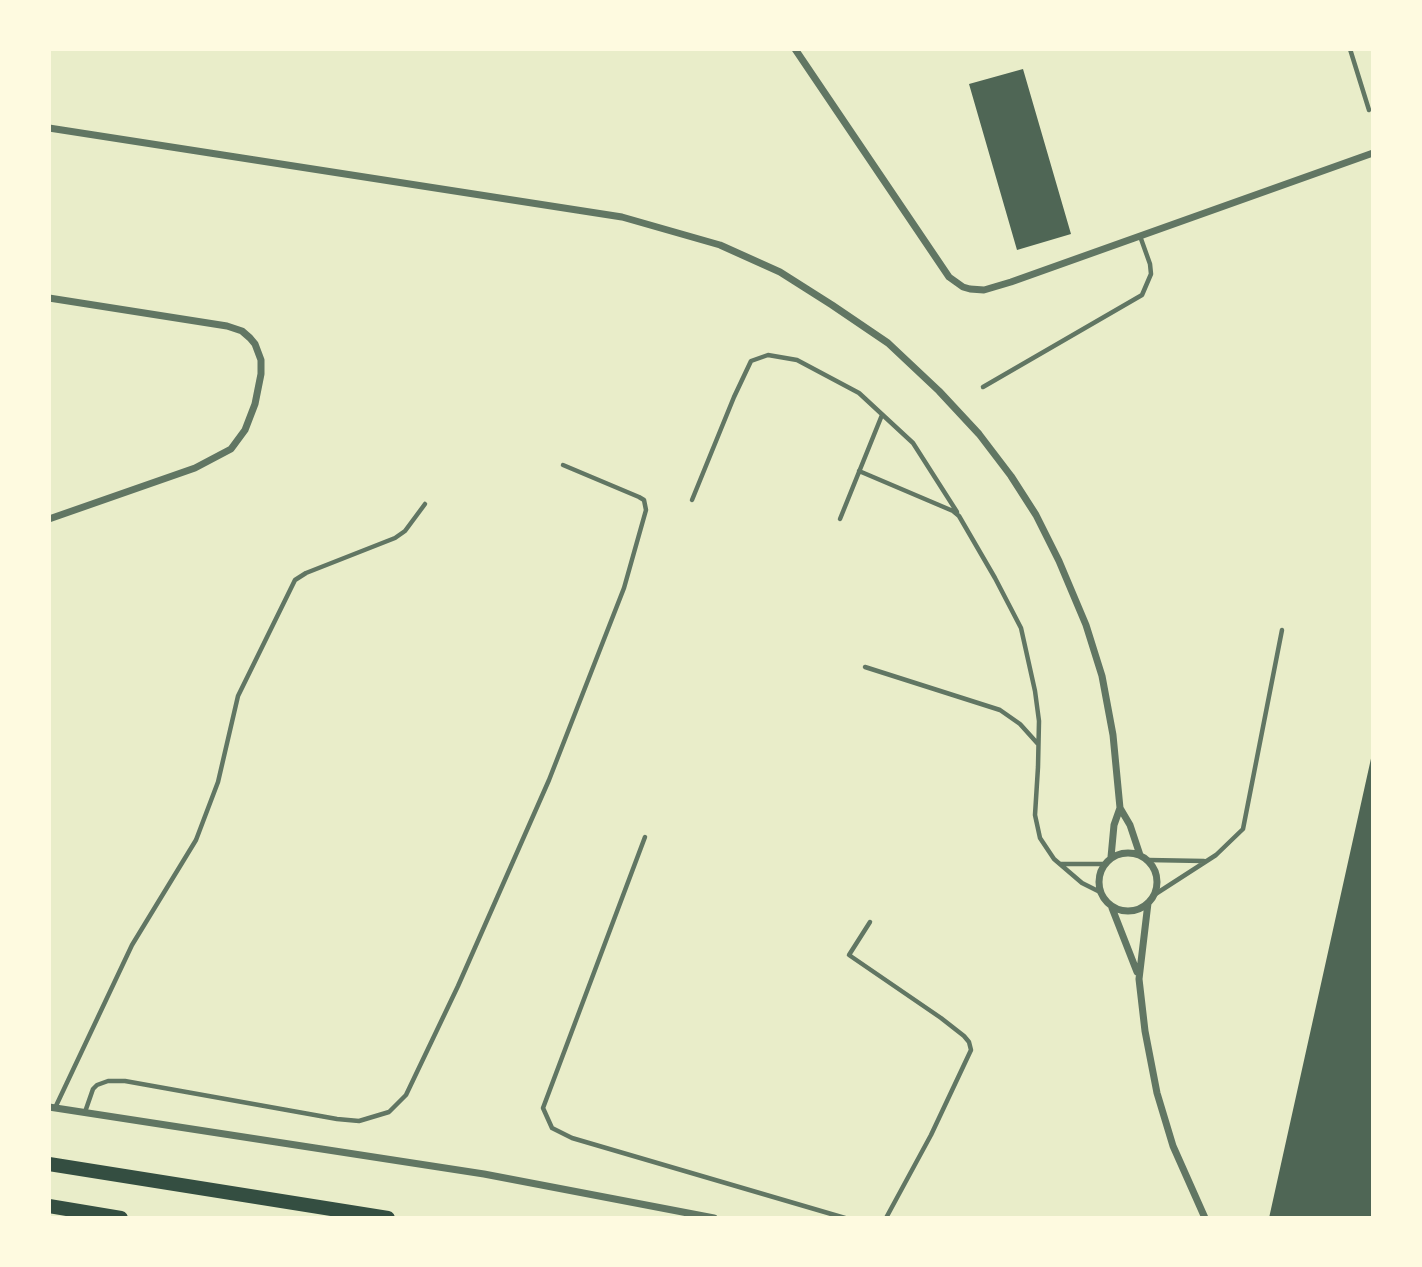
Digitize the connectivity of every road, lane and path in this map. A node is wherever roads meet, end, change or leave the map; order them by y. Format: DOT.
graph roads {
  1 [pos="795,49"];
  2 [pos="1350,49"];
  3 [pos="1369,110"];
  4 [pos="49,128"];
  5 [pos="1373,153"];
  6 [pos="1140,236"];
  7 [pos="49,299"];
  8 [pos="983,387"];
  9 [pos="882,415"];
  10 [pos="563,465"];
  11 [pos="859,471"];
  12 [pos="692,500"];
  13 [pos="425,504"];
  14 [pos="959,516"];
  15 [pos="49,519"];
  16 [pos="840,519"];
  17 [pos="1282,630"];
  18 [pos="865,667"];
  19 [pos="1038,745"];
  20 [pos="1120,808"];
  21 [pos="645,837"];
  22 [pos="1140,855"];
  23 [pos="1111,857"];
  24 [pos="1148,860"];
  25 [pos="1205,861"];
  26 [pos="1060,864"];
  27 [pos="1104,864"];
  28 [pos="1100,892"];
  29 [pos="1154,895"];
  30 [pos="1148,903"];
  31 [pos="1112,907"];
  32 [pos="870,922"];
  33 [pos="1139,979"];
  34 [pos="52,1108"];
  35 [pos="84,1112"];
  36 [pos="49,1164"];
  37 [pos="49,1206"];
  38 [pos="121,1218"];
  39 [pos="388,1218"];
  40 [pos="714,1218"];
  41 [pos="845,1218"];
  42 [pos="886,1218"];
  43 [pos="1205,1218"];
  1 -- 6 [label="street"];
  2 -- 3 [label="lane"];
  4 -- 20 [label="street"];
  5 -- 6 [label="street"];
  6 -- 8 [label="lane"];
  7 -- 15 [label="street"];
  9 -- 11 [label="lane"];
  9 -- 12 [label="lane"];
  9 -- 14 [label="lane"];
  10 -- 35 [label="lane"];
  11 -- 14 [label="lane"];
  11 -- 16 [label="lane"];
  13 -- 34 [label="lane"];
  14 -- 19 [label="lane"];
  17 -- 25 [label="lane"];
  18 -- 19 [label="lane"];
  19 -- 26 [label="lane"];
  20 -- 22 [label="street"];
  20 -- 23 [label="street"];
  21 -- 41 [label="lane"];
  22 -- 23 [label="street"];
  22 -- 24 [label="street"];
  23 -- 27 [label="street"];
  24 -- 25 [label="lane"];
  24 -- 29 [label="street"];
  25 -- 29 [label="lane"];
  26 -- 27 [label="lane"];
  26 -- 28 [label="lane"];
  27 -- 28 [label="street"];
  28 -- 31 [label="street"];
  29 -- 30 [label="street"];
  30 -- 31 [label="street"];
  30 -- 33 [label="street"];
  31 -- 33 [label="street"];
  32 -- 42 [label="lane"];
  33 -- 43 [label="street"];
  34 -- 35 [label="street"];
  35 -- 40 [label="street"];
  36 -- 39 [label="highway"];
  37 -- 38 [label="highway"];
}
